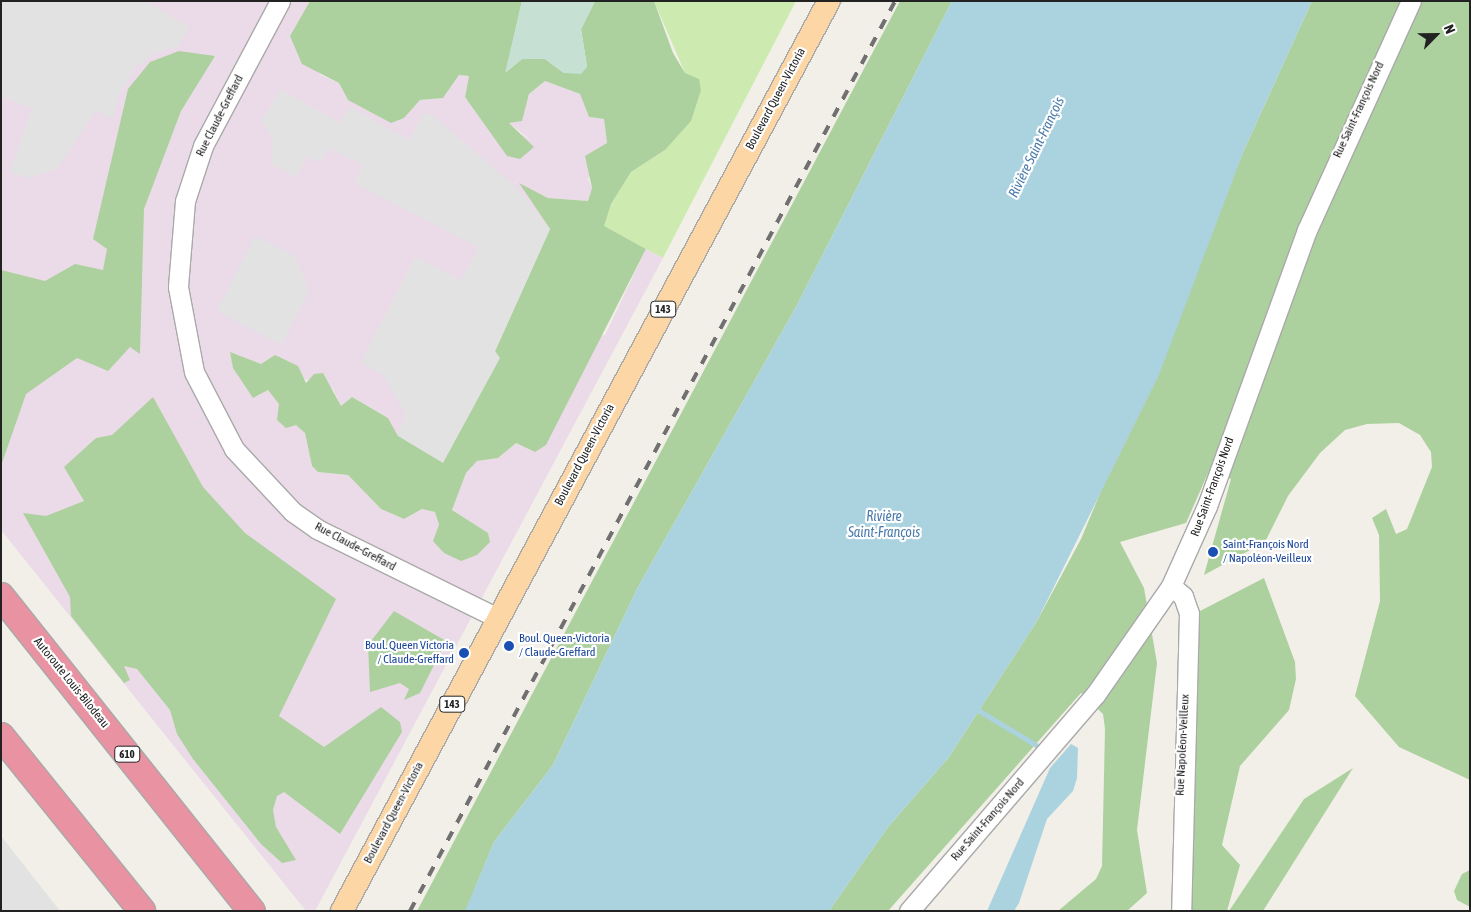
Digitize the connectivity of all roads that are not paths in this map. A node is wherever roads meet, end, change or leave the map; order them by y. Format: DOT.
graph roads {
  1 [pos="280,1"];
  2 [pos="829,1"];
  3 [pos="1411,1"];
  4 [pos="1171,586"];
  5 [pos="1,596"];
  6 [pos="498,618"];
  7 [pos="1,736"];
  8 [pos="142,911"];
  9 [pos="252,911"];
  10 [pos="342,911"];
  11 [pos="909,911"];
  12 [pos="1181,911"];
  1 -- 6 [label="street, Rue Claude-Greffard"];
  2 -- 6 [label="main road, Boulevard Queen-Victoria / 143"];
  3 -- 4 [label="street, Rue Saint-François Nord"];
  4 -- 11 [label="street, Rue Saint-François Nord"];
  4 -- 12 [label="street, Rue Napoléon-Veilleux"];
  5 -- 9 [label="highway, Autoroute Louis-Bilodeau / 610"];
  6 -- 10 [label="main road, Boulevard Queen-Victoria / 143"];
  7 -- 8 [label="highway"];
}
